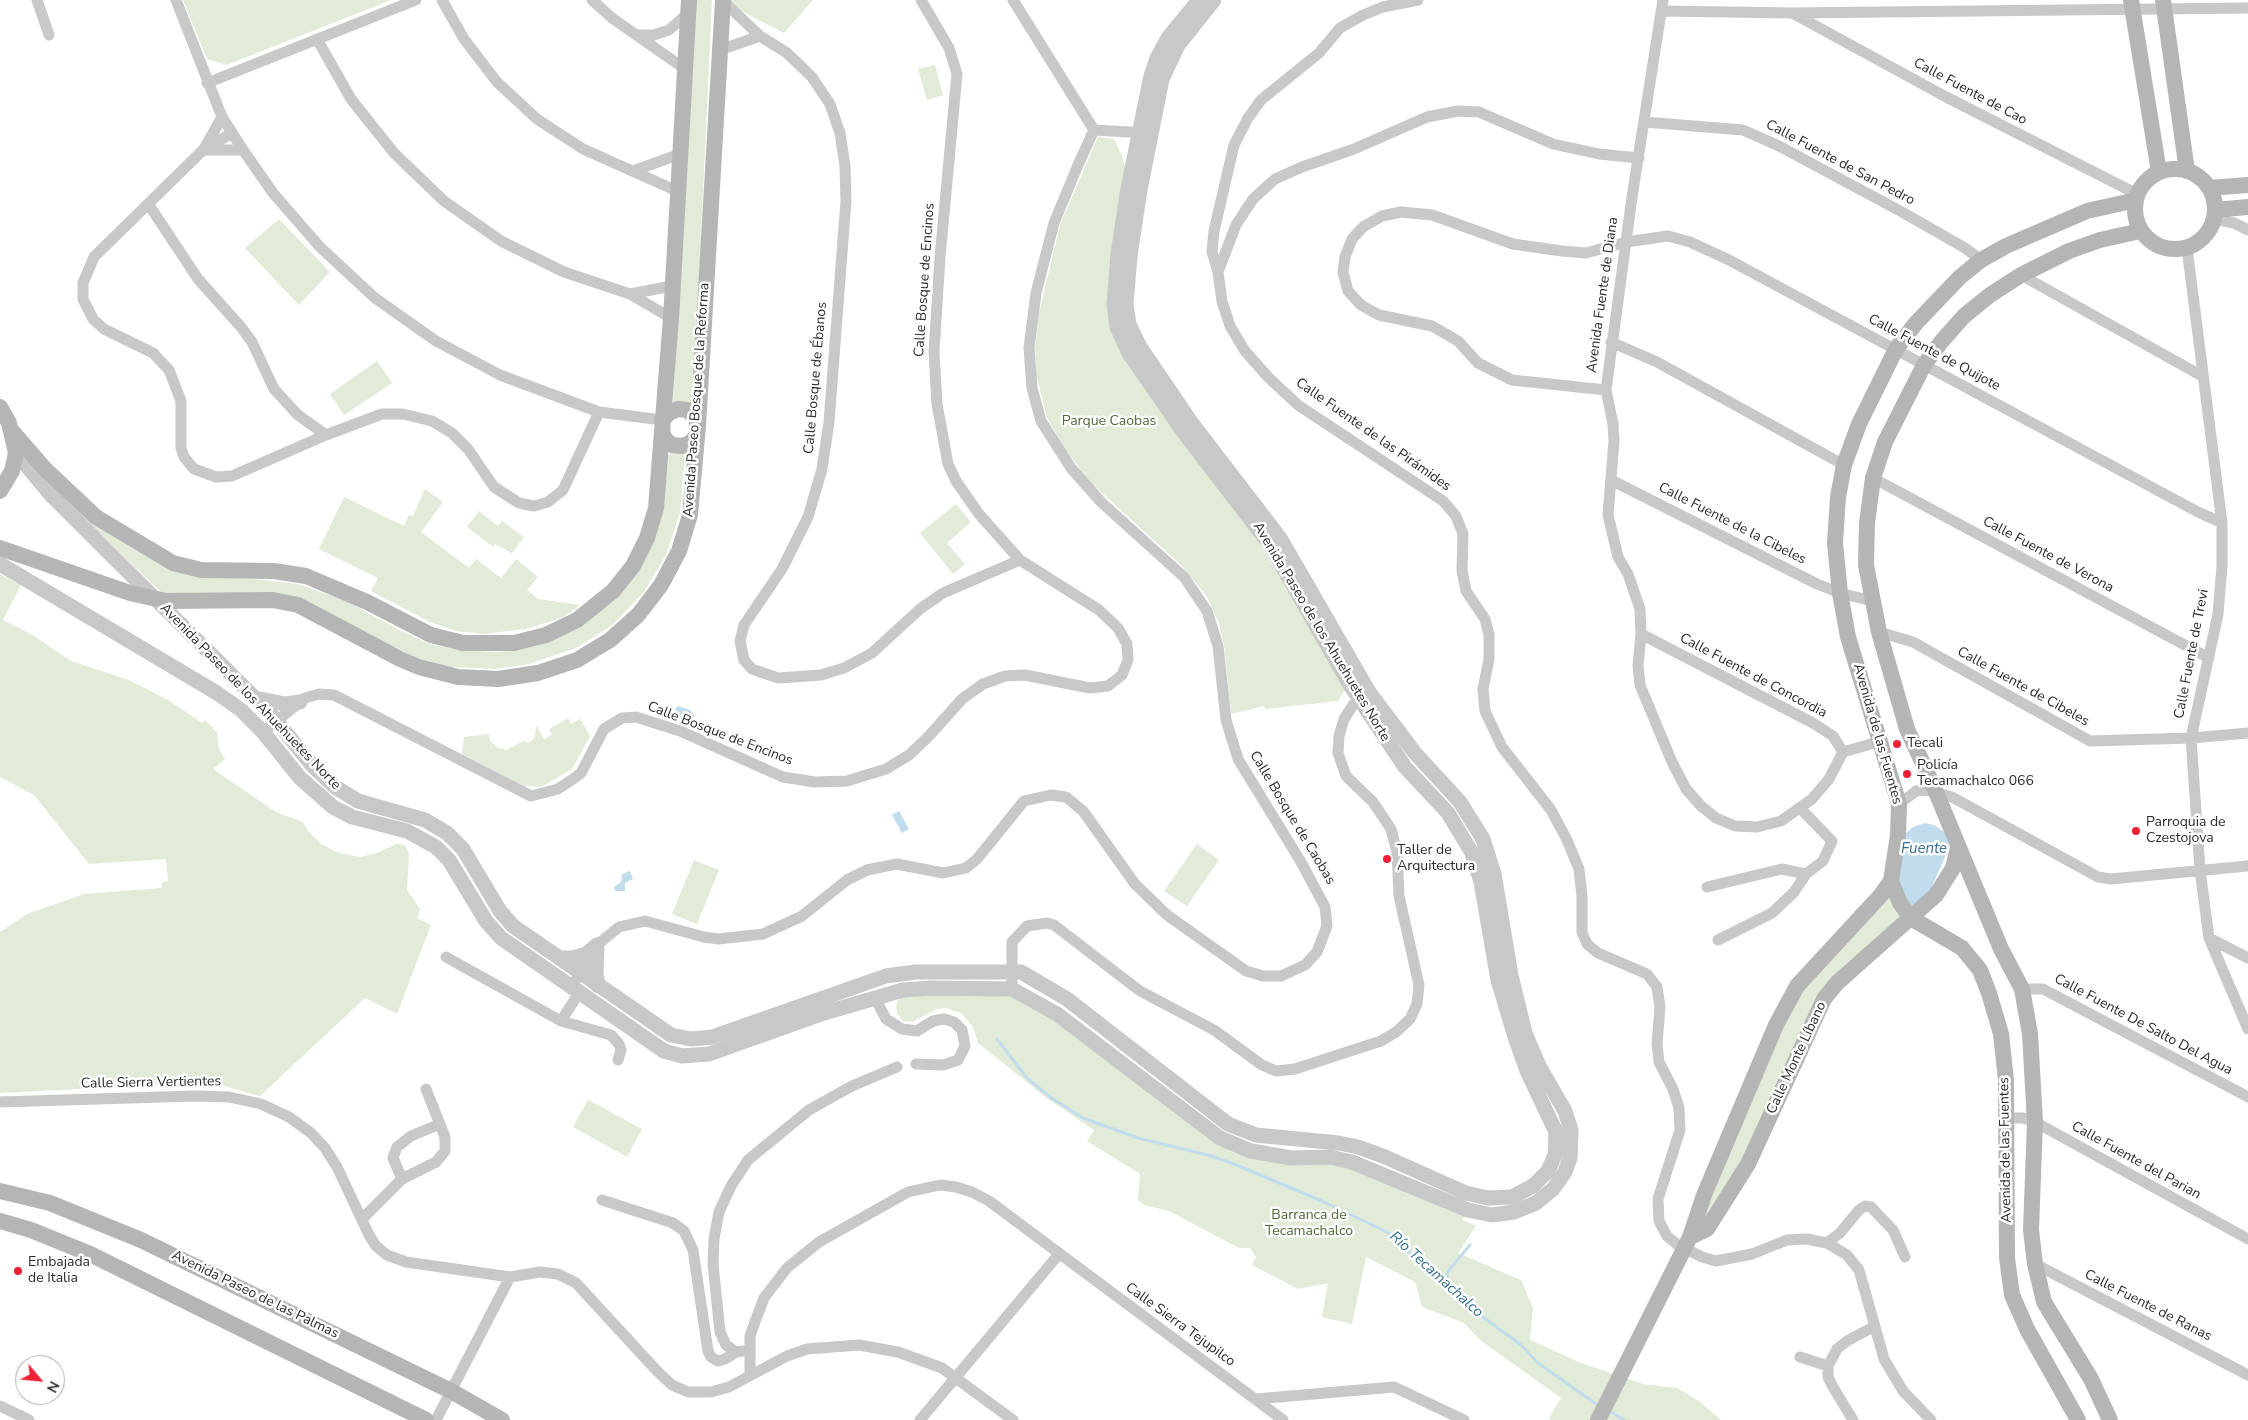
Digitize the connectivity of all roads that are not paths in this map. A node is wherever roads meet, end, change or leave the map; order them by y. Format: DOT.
graph roads {
  1 [pos="37,0"];
  2 [pos="176,0"];
  3 [pos="416,0"];
  4 [pos="442,0"];
  5 [pos="592,0"];
  6 [pos="921,0"];
  7 [pos="1013,0"];
  8 [pos="1199,0"];
  9 [pos="1214,0"];
  10 [pos="1418,0"];
  11 [pos="723,1"];
  12 [pos="1663,5"];
  13 [pos="2132,5"];
  14 [pos="2164,5"];
  15 [pos="688,7"];
  16 [pos="2248,8"];
  17 [pos="1792,13"];
  18 [pos="48,35"];
  19 [pos="637,35"];
  20 [pos="760,36"];
  21 [pos="317,39"];
  22 [pos="720,50"];
  23 [pos="685,69"];
  24 [pos="207,83"];
  25 [pos="222,117"];
  26 [pos="1644,122"];
  27 [pos="1094,130"];
  28 [pos="232,132"];
  29 [pos="1146,133"];
  30 [pos="203,150"];
  31 [pos="243,150"];
  32 [pos="680,154"];
  33 [pos="1639,158"];
  34 [pos="633,171"];
  35 [pos="2187,171"];
  36 [pos="2159,172"];
  37 [pos="2248,185"];
  38 [pos="2209,188"];
  39 [pos="677,191"];
  40 [pos="2136,197"];
  41 [pos="149,205"];
  42 [pos="2248,207"];
  43 [pos="2214,214"];
  44 [pos="2248,230"];
  45 [pos="2140,231"];
  46 [pos="1626,242"];
  47 [pos="2186,248"];
  48 [pos="1981,260"];
  49 [pos="1218,272"];
  50 [pos="2021,275"];
  51 [pos="672,286"];
  52 [pos="630,294"];
  53 [pos="671,318"];
  54 [pos="1611,342"];
  55 [pos="1896,349"];
  56 [pos="1924,364"];
  57 [pos="2202,376"];
  58 [pos="1606,390"];
  59 [pos="0,407"];
  60 [pos="599,412"];
  61 [pos="662,426"];
  62 [pos="697,430"];
  63 [pos="12,431"];
  64 [pos="326,435"];
  65 [pos="16,453"];
  66 [pos="1844,465"];
  67 [pos="1873,478"];
  68 [pos="1610,480"];
  69 [pos="0,491"];
  70 [pos="2222,522"];
  71 [pos="0,548"];
  72 [pos="1020,560"];
  73 [pos="0,564"];
  74 [pos="1840,593"];
  75 [pos="1872,602"];
  76 [pos="1879,632"];
  77 [pos="1641,634"];
  78 [pos="2209,658"];
  79 [pos="1364,695"];
  80 [pos="255,698"];
  81 [pos="300,702"];
  82 [pos="276,721"];
  83 [pos="263,732"];
  84 [pos="2248,733"];
  85 [pos="2191,738"];
  86 [pos="1878,742"];
  87 [pos="1843,752"];
  88 [pos="1936,792"];
  89 [pos="1899,804"];
  90 [pos="1800,808"];
  91 [pos="1958,846"];
  92 [pos="2248,866"];
  93 [pos="2200,870"];
  94 [pos="1806,874"];
  95 [pos="1891,881"];
  96 [pos="1706,887"];
  97 [pos="1911,918"];
  98 [pos="2209,938"];
  99 [pos="1718,940"];
  100 [pos="598,945"];
  101 [pos="446,957"];
  102 [pos="559,958"];
  103 [pos="2248,958"];
  104 [pos="1012,972"];
  105 [pos="580,973"];
  106 [pos="598,986"];
  107 [pos="2022,989"];
  108 [pos="1012,990"];
  109 [pos="575,991"];
  110 [pos="875,998"];
  111 [pos="561,1021"];
  112 [pos="782,1021"];
  113 [pos="2248,1029"];
  114 [pos="618,1060"];
  115 [pos="916,1064"];
  116 [pos="897,1068"];
  117 [pos="426,1089"];
  118 [pos="2248,1097"];
  119 [pos="0,1102"];
  120 [pos="1565,1111"];
  121 [pos="1550,1117"];
  122 [pos="2008,1118"];
  123 [pos="2035,1122"];
  124 [pos="440,1124"];
  125 [pos="1292,1140"];
  126 [pos="1291,1158"];
  127 [pos="402,1179"];
  128 [pos="0,1191"];
  129 [pos="602,1200"];
  130 [pos="363,1218"];
  131 [pos="0,1221"];
  132 [pos="2248,1239"];
  133 [pos="1688,1242"];
  134 [pos="1827,1243"];
  135 [pos="1059,1254"];
  136 [pos="1905,1256"];
  137 [pos="2035,1264"];
  138 [pos="510,1277"];
  139 [pos="1875,1326"];
  140 [pos="750,1350"];
  141 [pos="736,1352"];
  142 [pos="1800,1357"];
  143 [pos="1828,1366"];
  144 [pos="2248,1374"];
  145 [pos="750,1375"];
  146 [pos="955,1376"];
  147 [pos="451,1391"];
  148 [pos="1256,1399"];
  149 [pos="0,1406"];
  150 [pos="29,1420"];
  151 [pos="426,1420"];
  152 [pos="436,1420"];
  153 [pos="502,1420"];
  154 [pos="920,1420"];
  155 [pos="1013,1420"];
  156 [pos="1283,1420"];
  157 [pos="1464,1420"];
  158 [pos="1598,1420"];
  159 [pos="1853,1420"];
  160 [pos="1931,1420"];
  161 [pos="2078,1420"];
  162 [pos="2110,1420"];
  1 -- 18 [label="street"];
  2 -- 24 [label="street"];
  3 -- 21 [label="street"];
  4 -- 34 [label="street"];
  5 -- 19 [label="street"];
  6 -- 72 [label="street, Calle Bosque de Encinos"];
  7 -- 27 [label="street"];
  8 -- 29 [label="street, Avenida Paseo de los Ahuehuetes Norte"];
  9 -- 29 [label="street, Avenida Paseo de los Ahuehuetes Norte"];
  10 -- 49 [label="street"];
  11 -- 20 [label="street, Calle Bosque de Ébanos"];
  11 -- 22 [label="main road, Avenida Paseo Bosque de la Reforma"];
  12 -- 17 [label="street"];
  12 -- 26 [label="street, Avenida Fuente de Diana"];
  13 -- 14 [label="street"];
  13 -- 17 [label="street"];
  13 -- 36 [label="main road"];
  14 -- 16 [label="street"];
  14 -- 35 [label="main road"];
  15 -- 19 [label="street"];
  15 -- 23 [label="main road"];
  17 -- 40 [label="street, Calle Fuente de Cao"];
  19 -- 23 [label="street"];
  20 -- 22 [label="street"];
  20 -- 72 [label="street, Calle Bosque de Ébanos"];
  21 -- 24 [label="street"];
  21 -- 52 [label="street"];
  22 -- 62 [label="main road, Avenida Paseo Bosque de la Reforma"];
  23 -- 32 [label="main road"];
  24 -- 25 [label="street"];
  25 -- 28 [label="street"];
  25 -- 30 [label="street"];
  26 -- 33 [label="street, Avenida Fuente de Diana"];
  26 -- 48 [label="street, Calle Fuente de San Pedro"];
  27 -- 29 [label="street"];
  27 -- 100 [label="street, Calle Bosque de Caobas"];
  28 -- 30 [label="street"];
  28 -- 31 [label="street"];
  29 -- 79 [label="street, Avenida Paseo de los Ahuehuetes Norte"];
  30 -- 31 [label="street"];
  30 -- 41 [label="street"];
  31 -- 60 [label="street"];
  32 -- 34 [label="street"];
  32 -- 39 [label="main road"];
  33 -- 46 [label="street, Avenida Fuente de Diana"];
  33 -- 49 [label="street, Calle Fuente de las Pirámides"];
  34 -- 39 [label="street"];
  35 -- 36 [label="main road"];
  35 -- 38 [label="main road"];
  36 -- 40 [label="main road"];
  37 -- 38 [label="main road"];
  38 -- 43 [label="main road"];
  39 -- 51 [label="main road"];
  40 -- 45 [label="main road"];
  40 -- 48 [label="main road, Avenida de las Fuentes"];
  41 -- 64 [label="street"];
  41 -- 64 [label="street"];
  42 -- 43 [label="main road"];
  43 -- 44 [label="street"];
  43 -- 47 [label="main road"];
  45 -- 47 [label="main road"];
  45 -- 50 [label="main road, Avenida de las Fuentes"];
  46 -- 54 [label="street, Avenida Fuente de Diana"];
  46 -- 55 [label="street, Calle Fuente de Quijote"];
  46 -- 58 [label="street, Calle Fuente de Quijote"];
  47 -- 57 [label="street, Calle Fuente de Trevi"];
  48 -- 55 [label="main road, Avenida de las Fuentes"];
  49 -- 134 [label="street, Calle Fuente de las Pirámides"];
  50 -- 56 [label="main road, Avenida de las Fuentes"];
  50 -- 57 [label="street"];
  51 -- 52 [label="street"];
  51 -- 53 [label="main road"];
  52 -- 53 [label="street"];
  53 -- 61 [label="main road"];
  54 -- 58 [label="street, Avenida Fuente de Diana"];
  54 -- 66 [label="street"];
  55 -- 56 [label="street, Calle Fuente de Quijote"];
  55 -- 66 [label="main road, Avenida de las Fuentes"];
  56 -- 67 [label="main road, Avenida de las Fuentes"];
  56 -- 70 [label="street, Calle Fuente de Quijote"];
  57 -- 70 [label="street, Calle Fuente de Trevi"];
  58 -- 68 [label="street, Avenida Fuente de Diana"];
  59 -- 63 [label="main road"];
  60 -- 61 [label="street"];
  60 -- 64 [label="street"];
  61 -- 62 [label="main road"];
  61 -- 62 [label="main road"];
  61 -- 63 [label="main road"];
  62 -- 71 [label="main road, Avenida Paseo Bosque de la Reforma"];
  63 -- 65 [label="main road"];
  65 -- 69 [label="main road"];
  65 -- 80 [label="street, Avenida Paseo de los Ahuehuetes Norte"];
  66 -- 74 [label="main road, Avenida de las Fuentes"];
  67 -- 75 [label="main road, Avenida de las Fuentes"];
  67 -- 78 [label="street, Calle Fuente de Verona"];
  68 -- 74 [label="street, Calle Fuente de la Cibeles"];
  68 -- 77 [label="street, Avenida Fuente de Diana"];
  70 -- 78 [label="street, Calle Fuente de Trevi"];
  72 -- 81 [label="street, Calle Bosque de Encinos"];
  73 -- 83 [label="street, Avenida Paseo de los Ahuehuetes Norte"];
  74 -- 75 [label="street, Calle Fuente de la Cibeles"];
  74 -- 86 [label="main road, Avenida de las Fuentes"];
  75 -- 76 [label="main road, Avenida de las Fuentes"];
  76 -- 85 [label="street, Calle Fuente de Cibeles"];
  76 -- 88 [label="main road, Avenida de las Fuentes"];
  77 -- 87 [label="street, Calle Fuente de Concordia"];
  77 -- 90 [label="street, Avenida Fuente de Diana"];
  78 -- 85 [label="street, Calle Fuente de Trevi"];
  79 -- 104 [label="street"];
  79 -- 120 [label="street, Avenida Paseo de los Ahuehuetes Norte"];
  79 -- 121 [label="street, Avenida Paseo de los Ahuehuetes Norte"];
  80 -- 81 [label="street"];
  80 -- 82 [label="street, Avenida Paseo de los Ahuehuetes Norte"];
  81 -- 82 [label="street, Calle Bosque de Encinos"];
  82 -- 83 [label="street, Calle Bosque de Encinos"];
  82 -- 102 [label="street, Avenida Paseo de los Ahuehuetes Norte"];
  83 -- 109 [label="street, Avenida Paseo de los Ahuehuetes Norte"];
  84 -- 85 [label="street, Calle Fuente de Cibeles"];
  85 -- 93 [label="street, Calle Fuente de Trevi"];
  86 -- 87 [label="street"];
  86 -- 89 [label="main road, Avenida de las Fuentes"];
  87 -- 90 [label="street, Avenida Fuente de Diana"];
  88 -- 89 [label="street"];
  88 -- 91 [label="main road, Avenida de las Fuentes"];
  88 -- 93 [label="street"];
  89 -- 95 [label="main road, Avenida de las Fuentes"];
  90 -- 94 [label="street"];
  91 -- 97 [label="main road, Calle Monte Líbano"];
  91 -- 107 [label="main road, Avenida de las Fuentes"];
  92 -- 93 [label="street"];
  93 -- 98 [label="street, Calle Fuente de Trevi"];
  94 -- 96 [label="street"];
  94 -- 99 [label="street"];
  95 -- 97 [label="main road, Avenida de las Fuentes"];
  95 -- 133 [label="main road"];
  97 -- 122 [label="main road, Avenida de las Fuentes"];
  97 -- 133 [label="main road, Calle Monte Líbano"];
  98 -- 103 [label="street"];
  98 -- 113 [label="street, Calle Fuente de Trevi"];
  100 -- 102 [label="street"];
  100 -- 105 [label="street, Calle Bosque de Caobas"];
  100 -- 106 [label="street"];
  101 -- 111 [label="street"];
  102 -- 105 [label="street, Avenida Paseo de los Ahuehuetes Norte"];
  104 -- 108 [label="street"];
  104 -- 112 [label="street, Avenida Paseo de los Ahuehuetes Norte"];
  104 -- 125 [label="street, Avenida Paseo de los Ahuehuetes Norte"];
  105 -- 106 [label="street, Avenida Paseo de los Ahuehuetes Norte"];
  105 -- 109 [label="street, Calle Bosque de Caobas"];
  106 -- 112 [label="street, Avenida Paseo de los Ahuehuetes Norte"];
  107 -- 118 [label="street, Calle Fuente De Salto Del Agua"];
  107 -- 123 [label="main road, Avenida de las Fuentes"];
  108 -- 110 [label="street, Avenida Paseo de los Ahuehuetes Norte"];
  108 -- 126 [label="street, Avenida Paseo de los Ahuehuetes Norte"];
  109 -- 111 [label="street, Calle Bosque de Caobas"];
  109 -- 112 [label="street, Avenida Paseo de los Ahuehuetes Norte"];
  110 -- 112 [label="street, Avenida Paseo de los Ahuehuetes Norte"];
  110 -- 115 [label="street"];
  111 -- 114 [label="street"];
  116 -- 141 [label="street"];
  117 -- 124 [label="street"];
  119 -- 130 [label="street, Calle Sierra Vertientes"];
  120 -- 121 [label="street"];
  120 -- 126 [label="street, Avenida Paseo de los Ahuehuetes Norte"];
  121 -- 125 [label="street, Avenida Paseo de los Ahuehuetes Norte"];
  122 -- 123 [label="street, Calle Fuente del Parian"];
  122 -- 161 [label="main road, Avenida de las Fuentes"];
  123 -- 132 [label="street, Calle Fuente del Parian"];
  123 -- 137 [label="main road, Avenida de las Fuentes"];
  124 -- 127 [label="street"];
  124 -- 127 [label="street"];
  125 -- 126 [label="street"];
  127 -- 130 [label="street"];
  128 -- 147 [label="main road, Avenida Paseo de las Palmas"];
  129 -- 141 [label="street"];
  130 -- 138 [label="street, Calle Sierra Vertientes"];
  131 -- 151 [label="main road"];
  133 -- 158 [label="main road"];
  134 -- 136 [label="street"];
  134 -- 139 [label="street, Calle Fuente de las Pirámides"];
  135 -- 140 [label="street, Calle Sierra Tejupilco"];
  135 -- 146 [label="street"];
  135 -- 148 [label="street, Calle Sierra Tejupilco"];
  137 -- 144 [label="street, Calle Fuente de Ranas"];
  137 -- 162 [label="main road, Avenida de las Fuentes"];
  138 -- 145 [label="street, Calle Sierra Vertientes"];
  138 -- 147 [label="street"];
  139 -- 143 [label="street"];
  139 -- 160 [label="street, Calle Fuente de las Pirámides"];
  140 -- 141 [label="street"];
  140 -- 145 [label="street, Calle Sierra Tejupilco"];
  142 -- 143 [label="street"];
  143 -- 159 [label="street"];
  145 -- 146 [label="street, Calle Sierra Vertientes"];
  146 -- 154 [label="street"];
  146 -- 155 [label="street, Calle Sierra Vertientes"];
  147 -- 152 [label="street"];
  147 -- 153 [label="main road, Avenida Paseo de las Palmas"];
  148 -- 156 [label="street, Calle Sierra Tejupilco"];
  148 -- 157 [label="street"];
  149 -- 150 [label="street"];
}
